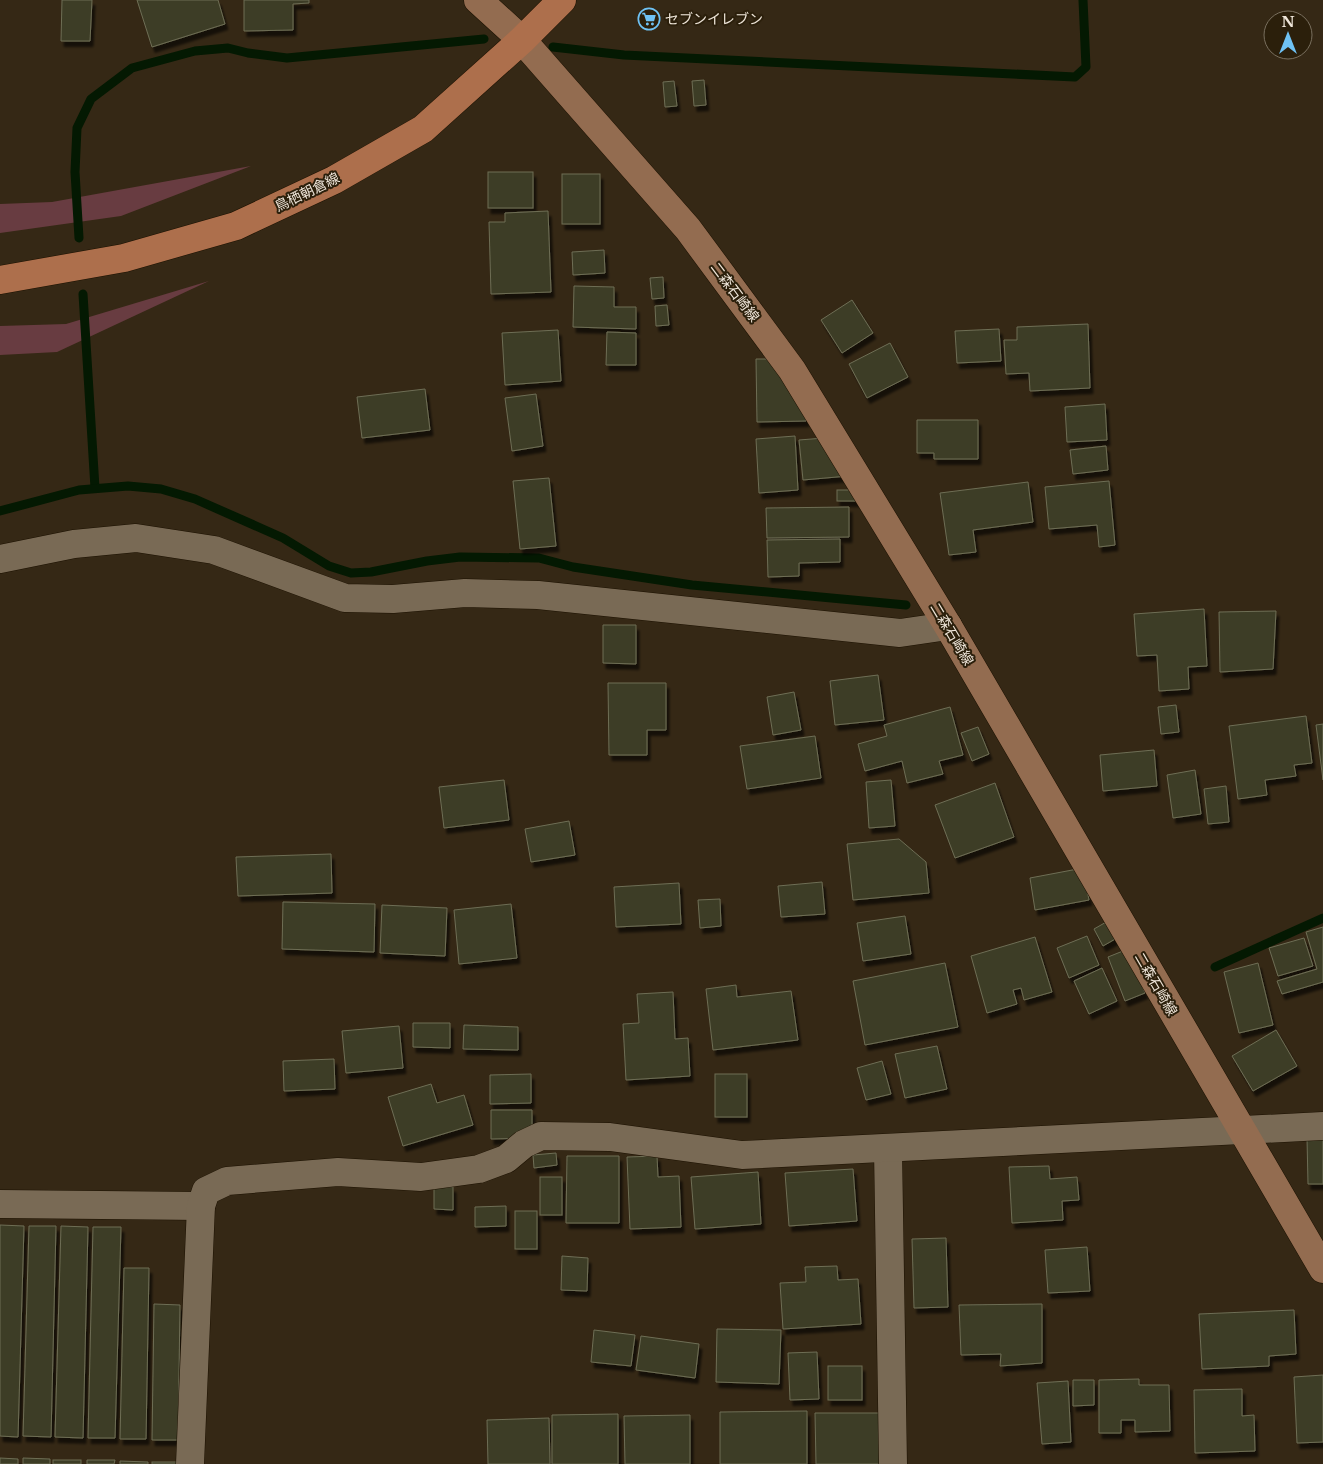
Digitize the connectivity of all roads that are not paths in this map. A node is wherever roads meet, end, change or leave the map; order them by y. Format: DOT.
graph roads {
  1 [pos="478,0"];
  2 [pos="562,0"];
  3 [pos="522,40"];
  4 [pos="0,280"];
  5 [pos="0,559"];
  6 [pos="948,626"];
  7 [pos="1323,1126"];
  8 [pos="1243,1132"];
  9 [pos="888,1149"];
  10 [pos="0,1204"];
  11 [pos="201,1206"];
  12 [pos="1323,1269"];
  13 [pos="190,1464"];
  14 [pos="893,1464"];
  1 -- 3 [label="main road, 二森石崎線"];
  2 -- 3 [label="main road, 鳥栖朝倉線"];
  3 -- 4 [label="main road, 鳥栖朝倉線"];
  3 -- 6 [label="main road, 二森石崎線"];
  5 -- 6 [label="street"];
  6 -- 8 [label="main road, 二森石崎線"];
  7 -- 8 [label="street"];
  8 -- 9 [label="street"];
  8 -- 12 [label="main road, 二森石崎線"];
  9 -- 11 [label="street"];
  9 -- 14 [label="street"];
  10 -- 11 [label="street"];
  11 -- 13 [label="street"];
}
